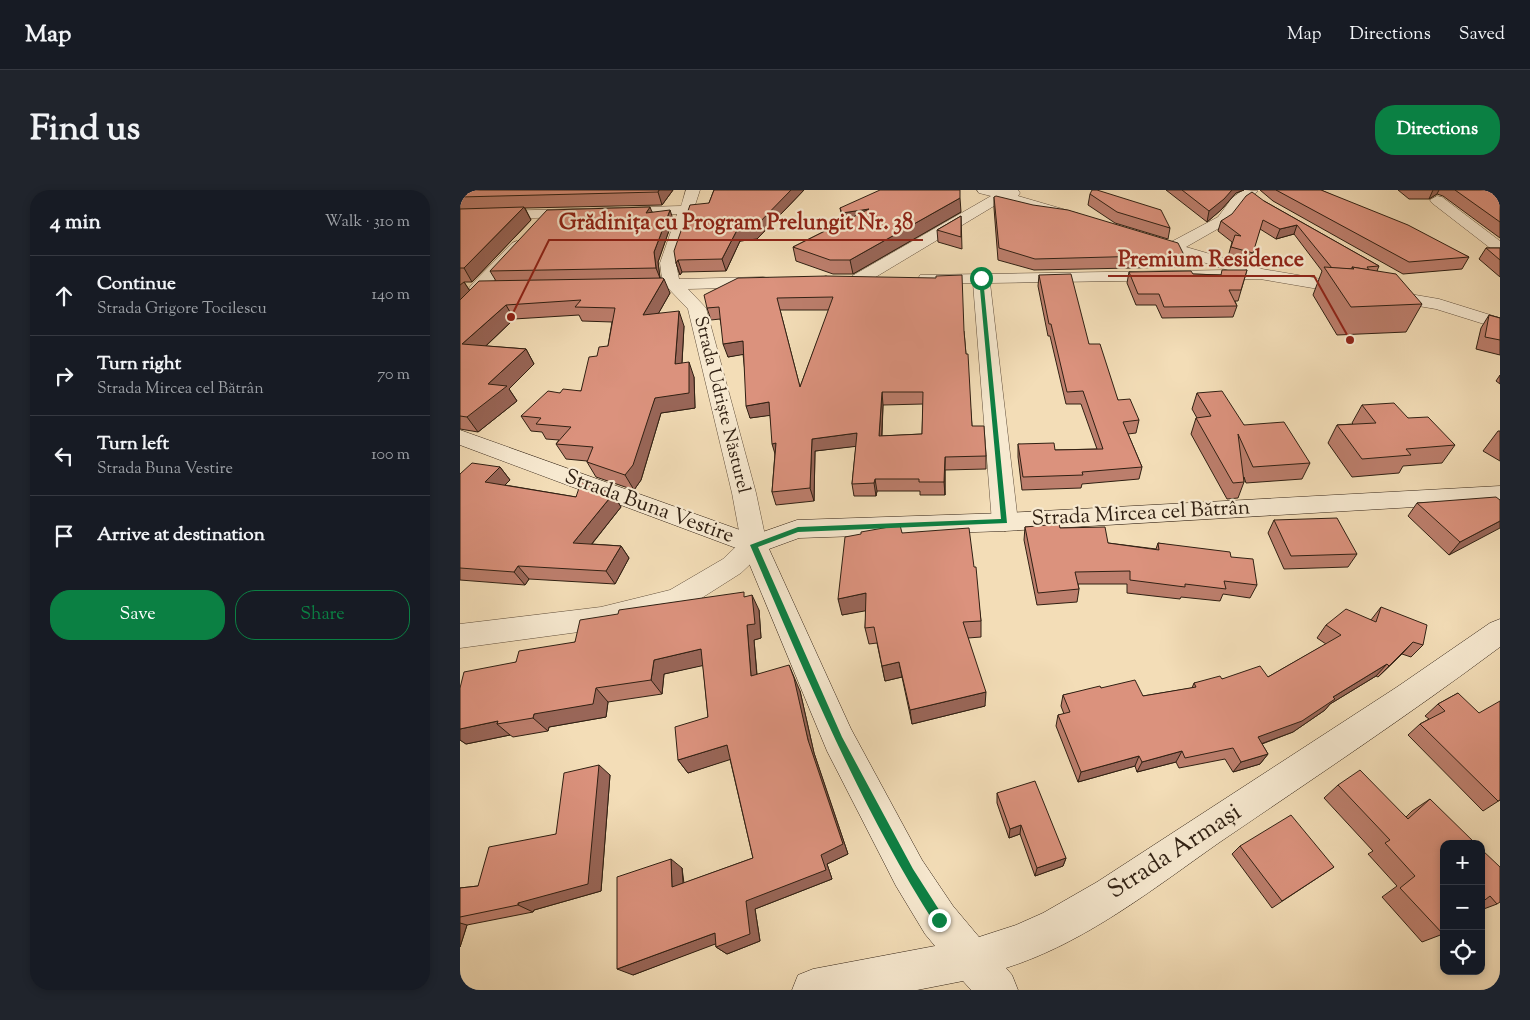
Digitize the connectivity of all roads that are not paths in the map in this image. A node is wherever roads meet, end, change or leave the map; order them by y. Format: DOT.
graph roads {
  1 [pos="693,190"];
  2 [pos="984,190"];
  3 [pos="1026,190"];
  4 [pos="1003,194"];
  5 [pos="1254,194"];
  6 [pos="1438,200"];
  7 [pos="685,210"];
  8 [pos="547,214"];
  9 [pos="460,216"];
  10 [pos="1088,221"];
  11 [pos="1134,236"];
  12 [pos="1172,248"];
  13 [pos="1500,248"];
  14 [pos="1194,254"];
  15 [pos="1178,274"];
  16 [pos="1260,274"];
  17 [pos="981,278"];
  18 [pos="858,280"];
  19 [pos="886,280"];
  20 [pos="905,280"];
  21 [pos="838,281"];
  22 [pos="1398,281"];
  23 [pos="780,282"];
  24 [pos="672,284"];
  25 [pos="614,285"];
  26 [pos="498,287"];
  27 [pos="478,288"];
  28 [pos="460,289"];
  29 [pos="1439,304"];
  30 [pos="1500,307"];
  31 [pos="1500,324"];
  32 [pos="460,437"];
  33 [pos="1500,494"];
  34 [pos="1004,522"];
  35 [pos="754,545"];
  36 [pos="1500,631"];
  37 [pos="460,636"];
  38 [pos="971,959"];
  39 [pos="812,990"];
  40 [pos="997,990"];
  1 -- 7 [label="street"];
  2 -- 4 [label="street"];
  3 -- 4 [label="street"];
  4 -- 10 [label="street"];
  4 -- 18 [label="street"];
  5 -- 12 [label="street"];
  6 -- 13 [label="street"];
  7 -- 8 [label="street"];
  7 -- 24 [label="street"];
  8 -- 9 [label="street"];
  8 -- 27 [label="street"];
  11 -- 12 [label="street"];
  12 -- 14 [label="street"];
  14 -- 15 [label="street"];
  14 -- 16 [label="street"];
  15 -- 16 [label="street"];
  15 -- 17 [label="street"];
  16 -- 29 [label="street"];
  17 -- 20 [label="street"];
  17 -- 34 [label="street"];
  18 -- 19 [label="street"];
  18 -- 21 [label="street"];
  22 -- 29 [label="street"];
  23 -- 24 [label="street"];
  24 -- 25 [label="street"];
  24 -- 35 [label="street, Strada Udriște Năsturel"];
  26 -- 27 [label="street"];
  27 -- 28 [label="street"];
  29 -- 30 [label="street"];
  29 -- 31 [label="street"];
  32 -- 35 [label="street, Strada Buna Vestire"];
  33 -- 34 [label="street, Strada Mircea cel Bătrân"];
  34 -- 35 [label="street, Strada Mircea cel Bătrân"];
  35 -- 37 [label="street"];
  35 -- 38 [label="street, Strada Buna Vestire"];
  36 -- 38 [label="street, Strada Armași"];
  38 -- 39 [label="street, Strada Armași"];
  38 -- 40 [label="street, Strada Buna Vestire"];
}
